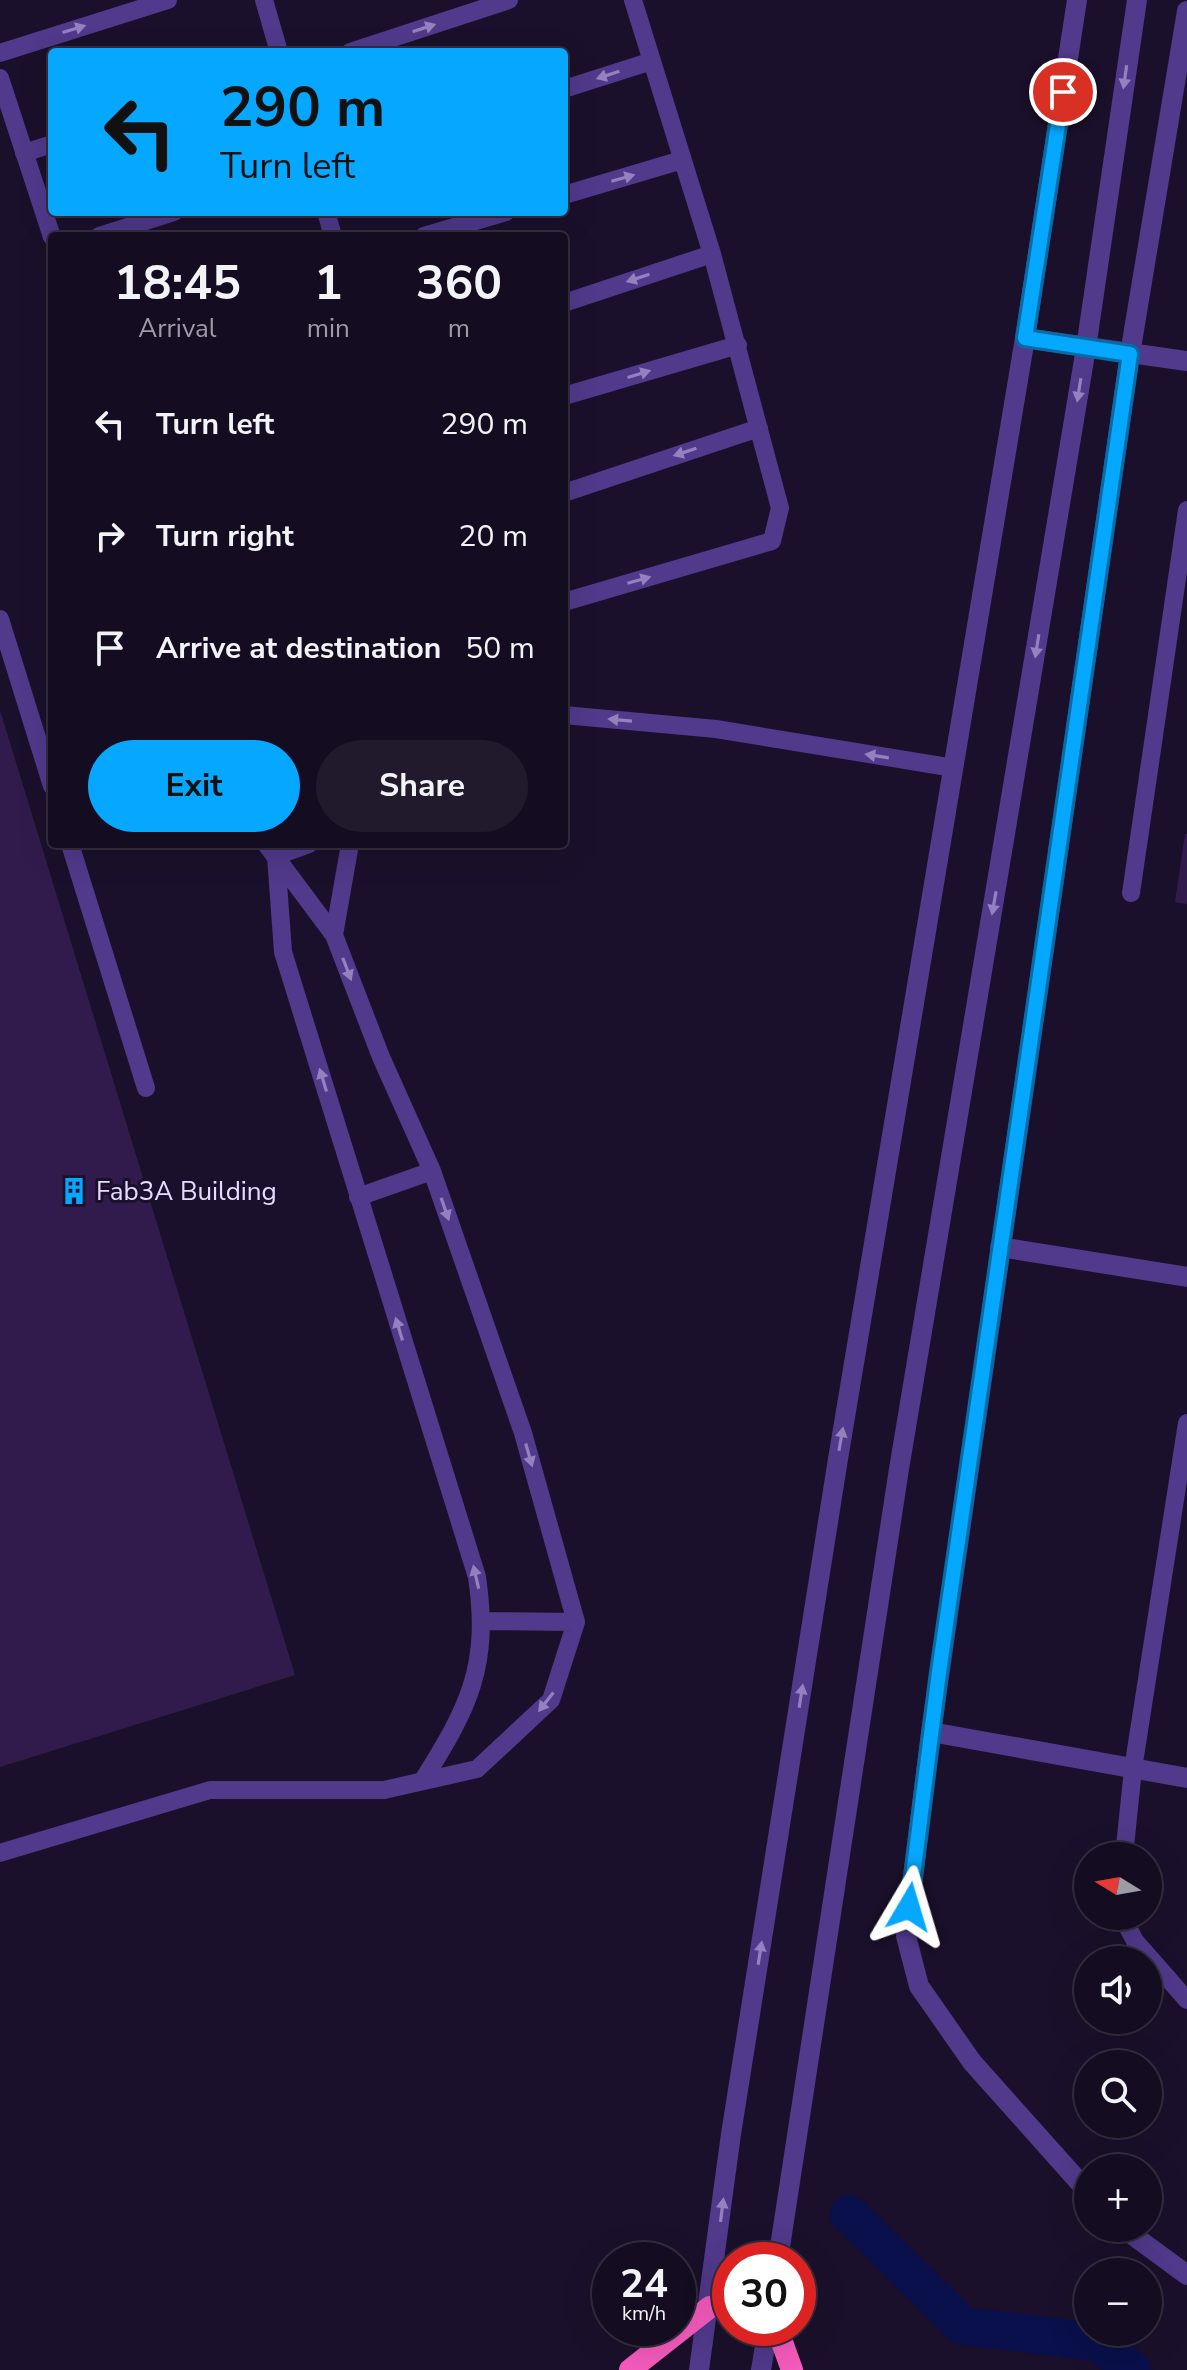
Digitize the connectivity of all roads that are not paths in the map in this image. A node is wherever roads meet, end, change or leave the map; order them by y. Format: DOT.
graph roads {
  1 [pos="168,0"];
  2 [pos="264,0"];
  3 [pos="509,0"];
  4 [pos="633,0"];
  5 [pos="1077,0"];
  6 [pos="1137,0"];
  7 [pos="1187,11"];
  8 [pos="278,48"];
  9 [pos="362,48"];
  10 [pos="0,53"];
  11 [pos="652,61"];
  12 [pos="0,78"];
  13 [pos="568,88"];
  14 [pos="48,145"];
  15 [pos="24,153"];
  16 [pos="682,160"];
  17 [pos="568,194"];
  18 [pos="162,216"];
  19 [pos="492,216"];
  20 [pos="50,232"];
  21 [pos="112,232"];
  22 [pos="438,232"];
  23 [pos="712,254"];
  24 [pos="568,302"];
  25 [pos="1025,338"];
  26 [pos="738,345"];
  27 [pos="1086,348"];
  28 [pos="1130,354"];
  29 [pos="1187,361"];
  30 [pos="568,395"];
  31 [pos="759,428"];
  32 [pos="568,492"];
  33 [pos="1187,510"];
  34 [pos="568,601"];
  35 [pos="0,619"];
  36 [pos="568,715"];
  37 [pos="954,768"];
  38 [pos="48,773"];
  39 [pos="71,848"];
  40 [pos="349,848"];
  41 [pos="271,850"];
  42 [pos="1131,893"];
  43 [pos="334,935"];
  44 [pos="146,1088"];
  45 [pos="432,1171"];
  46 [pos="358,1197"];
  47 [pos="1000,1247"];
  48 [pos="1187,1277"];
  49 [pos="1187,1423"];
  50 [pos="484,1621"];
  51 [pos="576,1622"];
  52 [pos="931,1732"];
  53 [pos="1133,1769"];
  54 [pos="1187,1778"];
  55 [pos="423,1780"];
  56 [pos="1125,1842"];
  57 [pos="0,1853"];
  58 [pos="1129,1930"];
  59 [pos="1187,2000"];
  60 [pos="1074,2176"];
  61 [pos="781,2242"];
  62 [pos="1142,2242"];
  63 [pos="1187,2275"];
  64 [pos="710,2307"];
  65 [pos="765,2346"];
  66 [pos="783,2346"];
  67 [pos="630,2370"];
  68 [pos="699,2370"];
  69 [pos="761,2370"];
  70 [pos="792,2370"];
  10 -- 1 [label="lane, one-way"];
  2 -- 8 [label="lane"];
  9 -- 3 [label="lane, one-way"];
  4 -- 11 [label="lane"];
  5 -- 25 [label="street"];
  6 -- 27 [label="street, one-way"];
  7 -- 28 [label="street"];
  11 -- 13 [label="lane, one-way"];
  11 -- 16 [label="lane"];
  12 -- 15 [label="lane"];
  14 -- 15 [label="lane"];
  15 -- 20 [label="lane"];
  17 -- 16 [label="lane, one-way"];
  16 -- 23 [label="lane"];
  18 -- 21 [label="lane"];
  19 -- 22 [label="lane"];
  23 -- 24 [label="lane, one-way"];
  23 -- 26 [label="lane"];
  25 -- 27 [label="street"];
  25 -- 37 [label="street"];
  30 -- 26 [label="lane, one-way"];
  26 -- 31 [label="lane"];
  27 -- 28 [label="street"];
  27 -- 61 [label="street, one-way"];
  28 -- 29 [label="street"];
  28 -- 47 [label="street"];
  31 -- 32 [label="lane, one-way"];
  34 -- 31 [label="lane, one-way"];
  33 -- 42 [label="lane"];
  35 -- 38 [label="lane"];
  37 -- 36 [label="lane, one-way"];
  64 -- 37 [label="street, one-way"];
  39 -- 44 [label="lane"];
  40 -- 43 [label="lane"];
  41 -- 43 [label="lane"];
  46 -- 41 [label="lane, one-way"];
  43 -- 45 [label="lane, one-way"];
  45 -- 46 [label="lane"];
  45 -- 51 [label="lane, one-way"];
  50 -- 46 [label="lane, one-way"];
  47 -- 48 [label="street"];
  47 -- 52 [label="street"];
  49 -- 53 [label="lane"];
  50 -- 51 [label="lane"];
  50 -- 55 [label="lane"];
  51 -- 55 [label="lane, one-way"];
  52 -- 53 [label="street"];
  52 -- 60 [label="street"];
  53 -- 54 [label="street"];
  53 -- 56 [label="lane"];
  55 -- 57 [label="lane"];
  58 -- 59 [label="lane"];
  62 -- 63 [label="street"];
  64 -- 67 [label="highway"];
  64 -- 68 [label="street"];
  65 -- 69 [label="street"];
  66 -- 70 [label="highway"];
}
